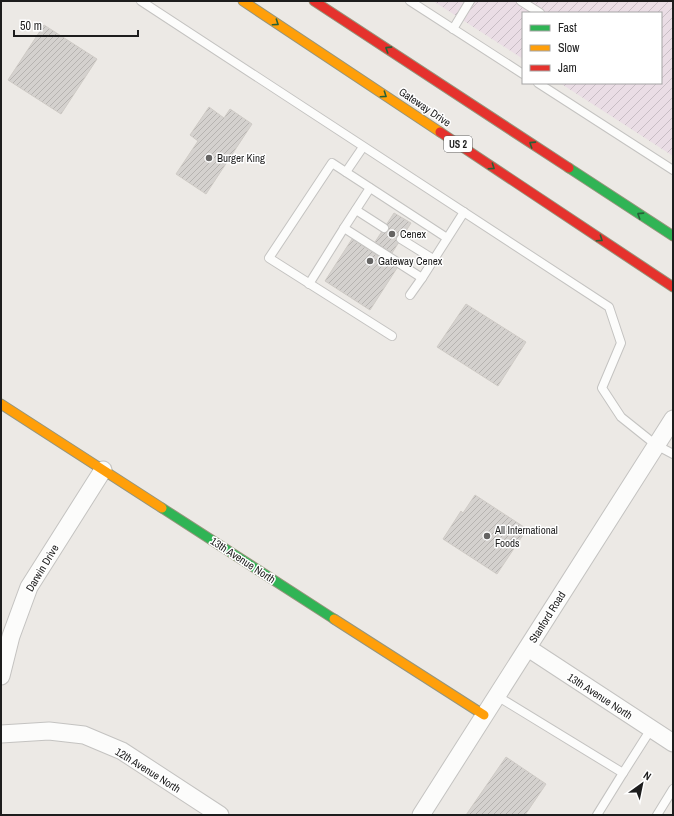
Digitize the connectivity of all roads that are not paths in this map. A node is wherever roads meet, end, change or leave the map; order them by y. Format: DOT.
graph roads {
  1 [pos="141,1"];
  2 [pos="243,1"];
  3 [pos="314,1"];
  4 [pos="410,1"];
  5 [pos="470,1"];
  6 [pos="521,1"];
  7 [pos="538,12"];
  8 [pos="453,29"];
  9 [pos="522,73"];
  10 [pos="540,84"];
  11 [pos="363,147"];
  12 [pos="673,170"];
  13 [pos="346,172"];
  14 [pos="370,188"];
  15 [pos="356,210"];
  16 [pos="464,212"];
  17 [pos="344,228"];
  18 [pos="384,228"];
  19 [pos="673,236"];
  20 [pos="447,238"];
  21 [pos="401,239"];
  22 [pos="433,259"];
  23 [pos="422,278"];
  24 [pos="309,284"];
  25 [pos="673,287"];
  26 [pos="410,295"];
  27 [pos="392,336"];
  28 [pos="1,404"];
  29 [pos="673,419"];
  30 [pos="656,445"];
  31 [pos="673,454"];
  32 [pos="103,470"];
  33 [pos="528,648"];
  34 [pos="1,676"];
  35 [pos="497,696"];
  36 [pos="484,715"];
  37 [pos="651,729"];
  38 [pos="1,734"];
  39 [pos="673,743"];
  40 [pos="623,774"];
  41 [pos="673,789"];
  42 [pos="220,815"];
  43 [pos="421,815"];
  44 [pos="597,815"];
  45 [pos="657,815"];
  1 -- 11 [label="lane"];
  2 -- 25 [label="main road, Gateway Drive / US 2, one-way"];
  19 -- 3 [label="main road, one-way"];
  4 -- 8 [label="lane"];
  5 -- 8 [label="lane"];
  6 -- 7 [label="lane"];
  8 -- 9 [label="lane"];
  10 -- 12 [label="lane"];
  11 -- 13 [label="lane"];
  11 -- 16 [label="lane"];
  13 -- 14 [label="lane"];
  13 -- 24 [label="lane"];
  14 -- 15 [label="lane"];
  14 -- 20 [label="lane"];
  15 -- 17 [label="lane"];
  15 -- 18 [label="lane"];
  16 -- 20 [label="lane"];
  16 -- 30 [label="lane"];
  17 -- 23 [label="lane"];
  17 -- 24 [label="lane"];
  20 -- 22 [label="lane"];
  21 -- 22 [label="lane"];
  22 -- 23 [label="lane"];
  23 -- 26 [label="lane"];
  24 -- 27 [label="lane"];
  28 -- 32 [label="main road, 13th Avenue North"];
  29 -- 30 [label="street, Stanford Road"];
  30 -- 31 [label="lane"];
  30 -- 33 [label="street, Stanford Road"];
  32 -- 34 [label="street, Darwin Drive"];
  32 -- 36 [label="main road, 13th Avenue North"];
  33 -- 35 [label="street, Stanford Road"];
  33 -- 37 [label="street, 13th Avenue North"];
  35 -- 36 [label="street, Stanford Road"];
  35 -- 40 [label="lane"];
  36 -- 43 [label="street, Stanford Road"];
  37 -- 39 [label="street, 13th Avenue North"];
  37 -- 40 [label="lane"];
  38 -- 42 [label="street, 12th Avenue North"];
  40 -- 44 [label="lane"];
  41 -- 45 [label="lane"];
}
